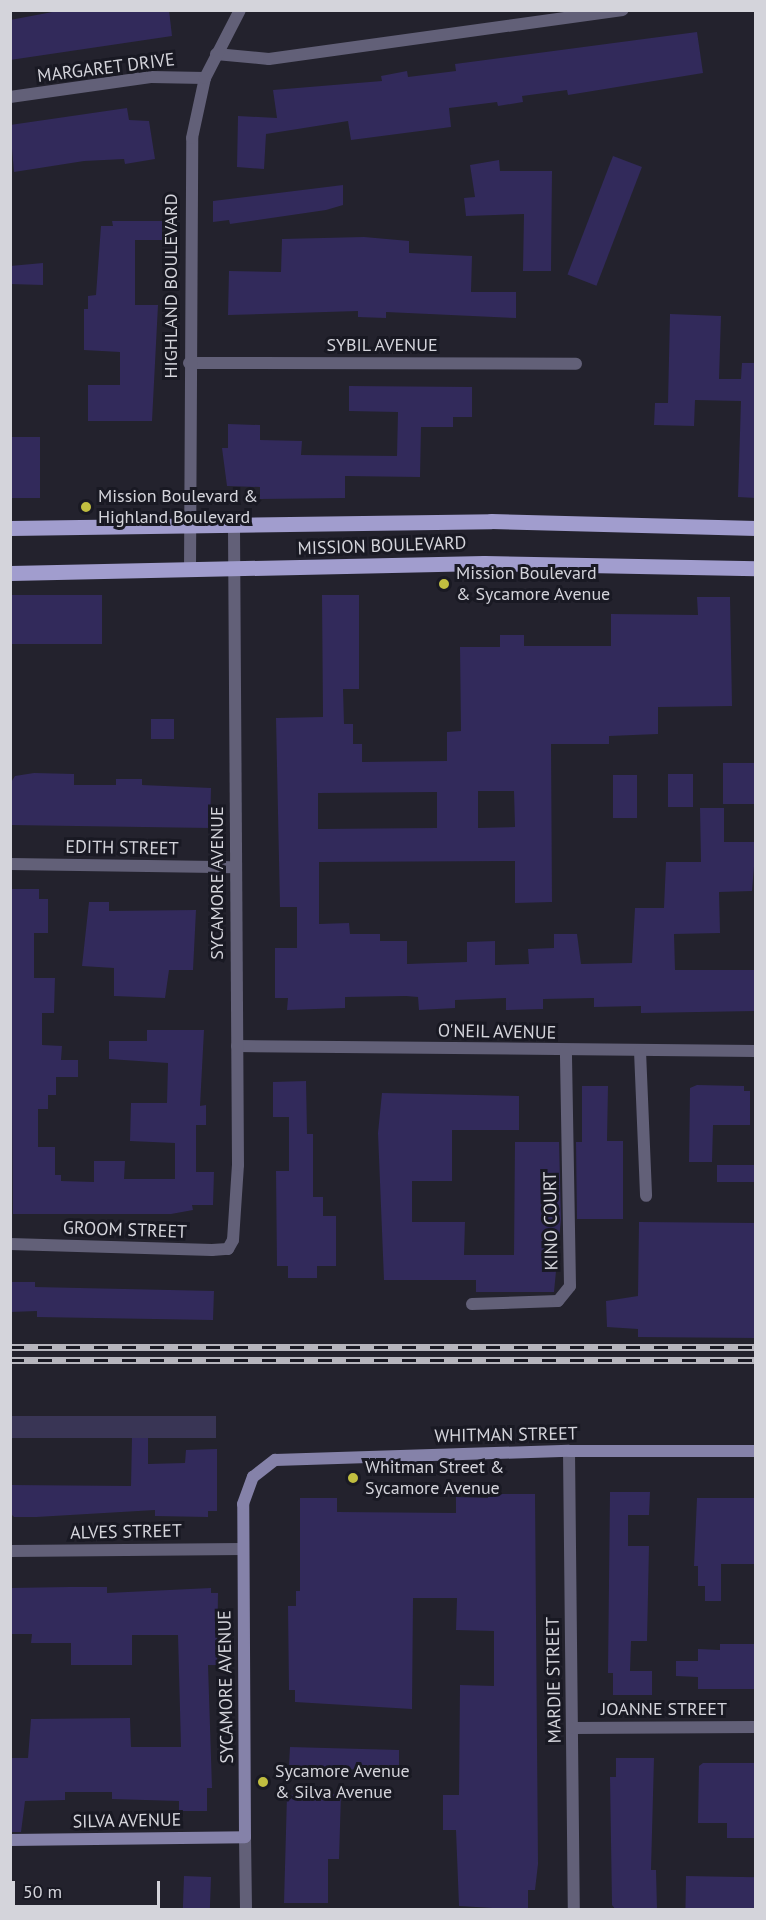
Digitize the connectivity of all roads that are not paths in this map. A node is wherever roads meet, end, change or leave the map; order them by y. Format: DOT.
graph roads {
  1 [pos="240,10"];
  2 [pos="623,10"];
  3 [pos="216,54"];
  4 [pos="206,78"];
  5 [pos="10,97"];
  6 [pos="189,363"];
  7 [pos="576,364"];
  8 [pos="191,525"];
  9 [pos="234,525"];
  10 [pos="10,528"];
  11 [pos="756,528"];
  12 [pos="756,568"];
  13 [pos="232,569"];
  14 [pos="190,571"];
  15 [pos="10,573"];
  16 [pos="10,864"];
  17 [pos="234,867"];
  18 [pos="237,1046"];
  19 [pos="566,1051"];
  20 [pos="640,1051"];
  21 [pos="756,1051"];
  22 [pos="646,1196"];
  23 [pos="233,1240"];
  24 [pos="10,1244"];
  25 [pos="472,1304"];
  26 [pos="569,1451"];
  27 [pos="756,1451"];
  28 [pos="260,1469"];
  29 [pos="242,1549"];
  30 [pos="10,1551"];
  31 [pos="756,1727"];
  32 [pos="573,1728"];
  33 [pos="245,1838"];
  34 [pos="10,1840"];
  35 [pos="246,1910"];
  36 [pos="574,1910"];
  1 -- 3 [label="street, HIGHLAND BOULEVARD"];
  2 -- 3 [label="street"];
  3 -- 4 [label="street, HIGHLAND BOULEVARD"];
  4 -- 5 [label="street, MARGARET DRIVE"];
  4 -- 6 [label="street, HIGHLAND BOULEVARD"];
  6 -- 7 [label="street, SYBIL AVENUE"];
  6 -- 8 [label="street, HIGHLAND BOULEVARD"];
  8 -- 9 [label="main road, MISSION BOULEVARD"];
  8 -- 10 [label="main road, MISSION BOULEVARD"];
  8 -- 14 [label="street, HIGHLAND BOULEVARD"];
  9 -- 11 [label="main road, MISSION BOULEVARD"];
  9 -- 13 [label="street, SYCAMORE AVENUE"];
  12 -- 13 [label="main road, MISSION BOULEVARD"];
  13 -- 14 [label="main road, MISSION BOULEVARD"];
  13 -- 17 [label="street, SYCAMORE AVENUE"];
  14 -- 15 [label="main road, MISSION BOULEVARD"];
  16 -- 17 [label="street, EDITH STREET"];
  17 -- 18 [label="street, SYCAMORE AVENUE"];
  18 -- 19 [label="street, O'NEIL AVENUE"];
  18 -- 23 [label="street, SYCAMORE AVENUE"];
  19 -- 20 [label="street, O'NEIL AVENUE"];
  19 -- 25 [label="street, KINO COURT"];
  20 -- 21 [label="street, O'NEIL AVENUE"];
  20 -- 22 [label="street"];
  23 -- 24 [label="street, GROOM STREET"];
  26 -- 27 [label="street, WHITMAN STREET"];
  26 -- 28 [label="street, WHITMAN STREET"];
  26 -- 32 [label="street, MARDIE STREET"];
  28 -- 29 [label="street, SYCAMORE AVENUE"];
  29 -- 30 [label="street, ALVES STREET"];
  29 -- 33 [label="street, SYCAMORE AVENUE"];
  31 -- 32 [label="street, JOANNE STREET"];
  32 -- 36 [label="street, MARDIE STREET"];
  33 -- 34 [label="street, SILVA AVENUE"];
  33 -- 35 [label="street, SYCAMORE AVENUE"];
}
